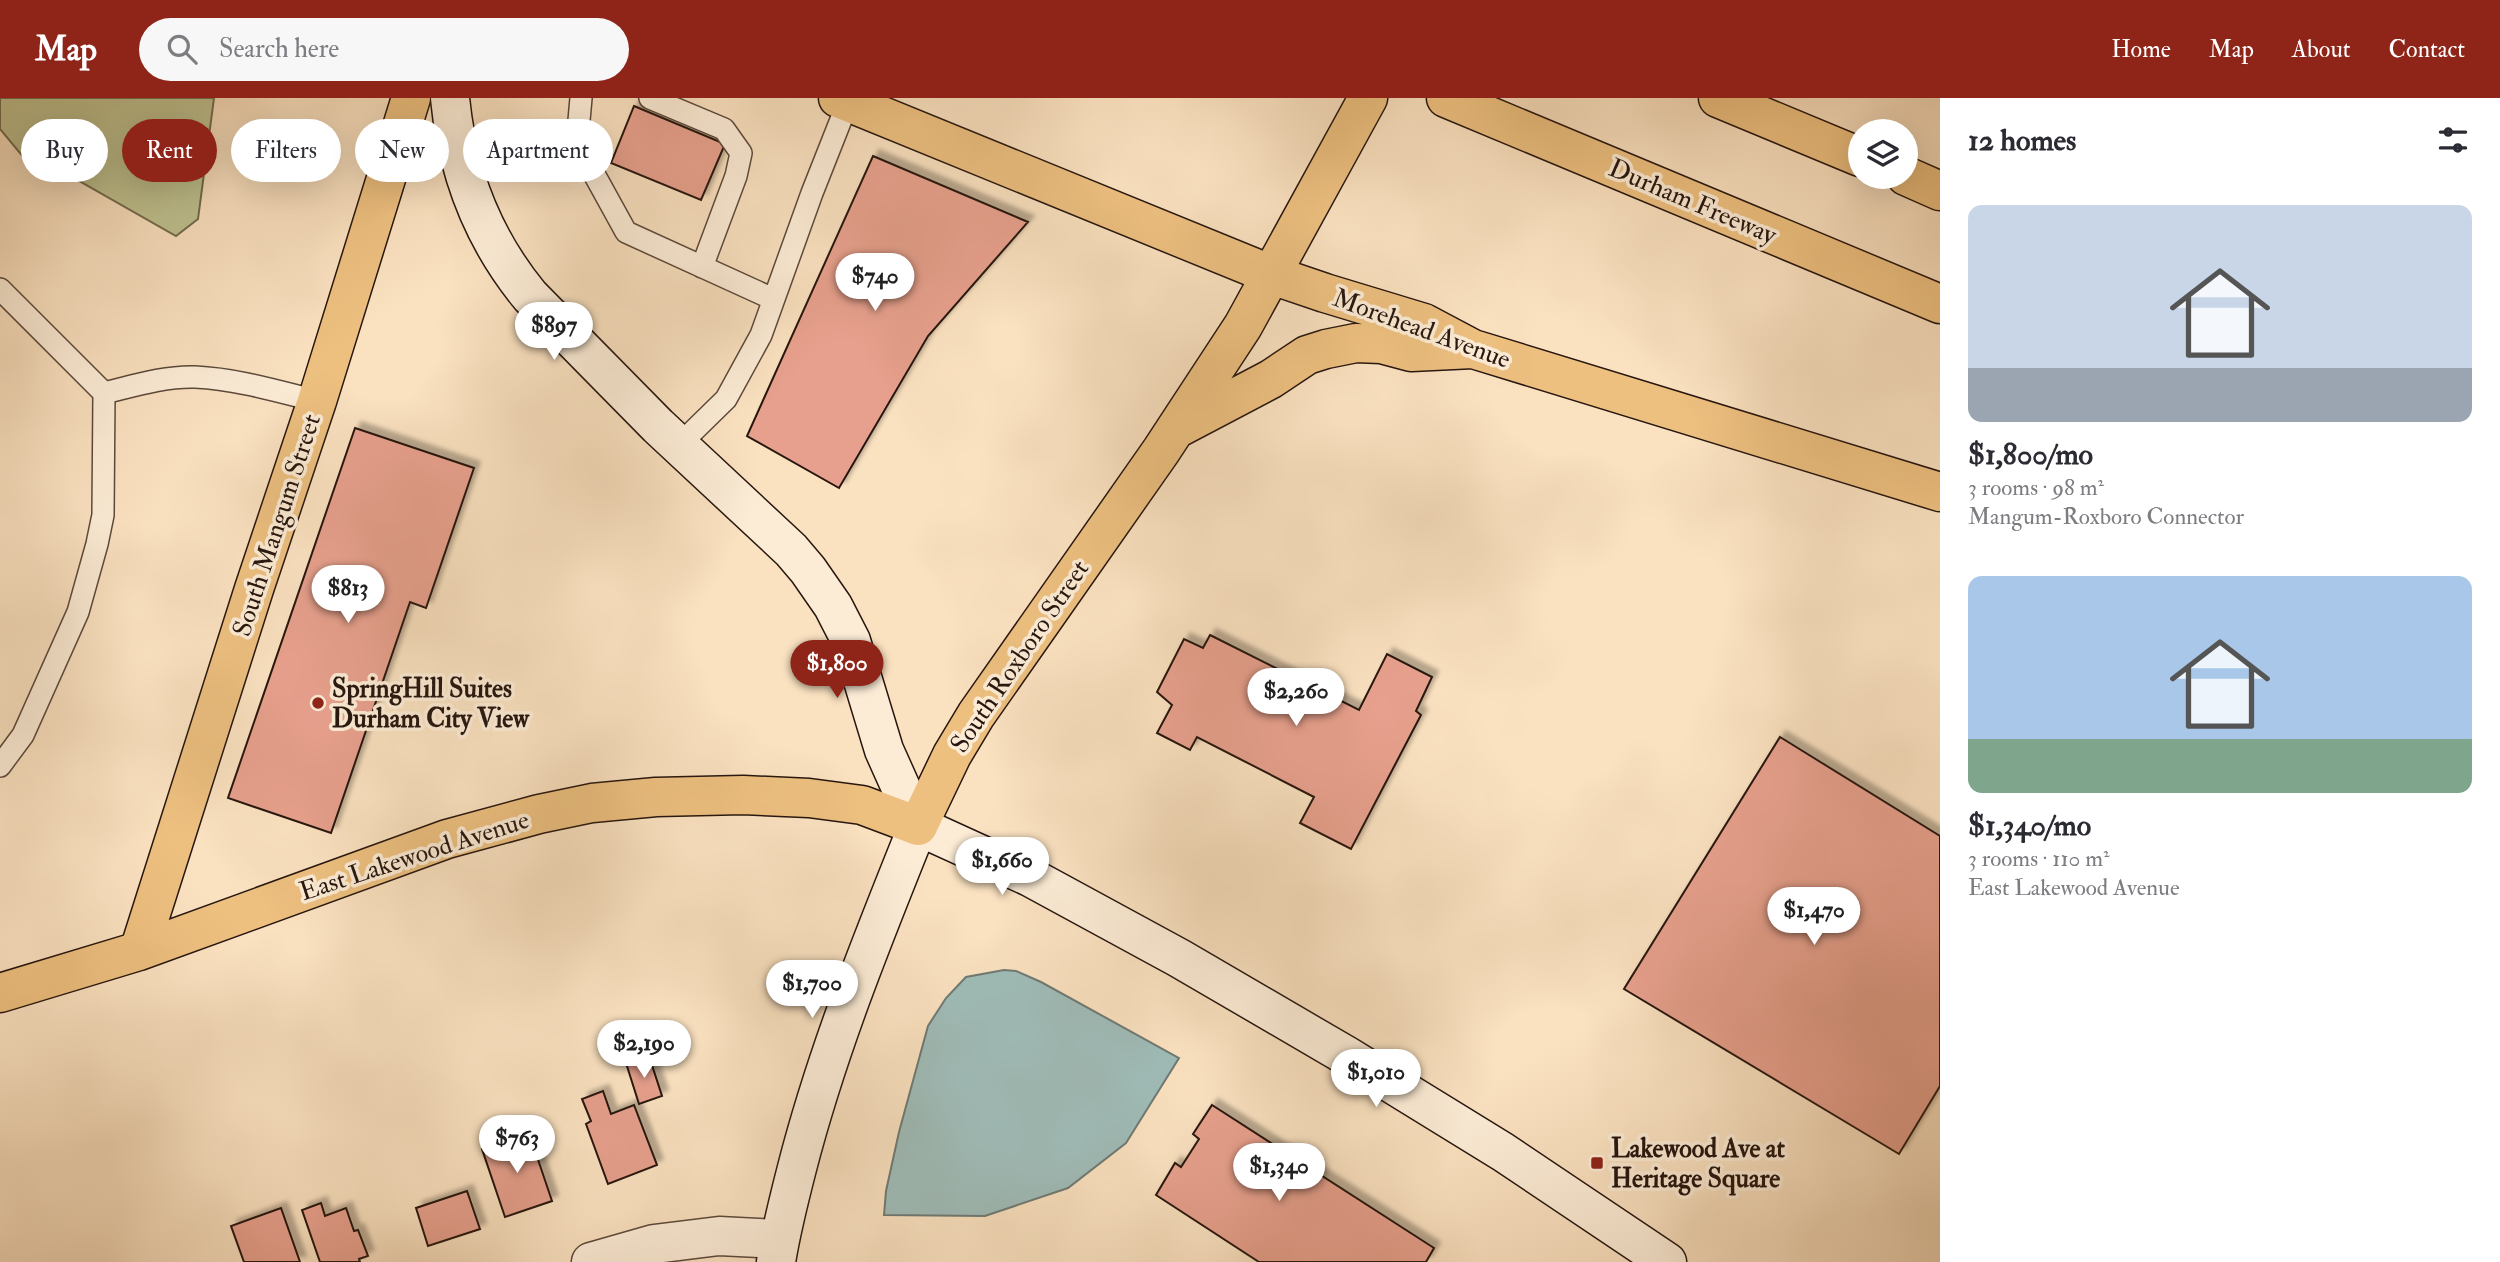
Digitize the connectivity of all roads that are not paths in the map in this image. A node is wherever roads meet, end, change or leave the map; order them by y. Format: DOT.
graph roads {
  1 [pos="411,98"];
  2 [pos="450,98"];
  3 [pos="581,98"];
  4 [pos="650,98"];
  5 [pos="1368,98"];
  6 [pos="1446,98"];
  7 [pos="1718,98"];
  8 [pos="843,100"];
  9 [pos="1848,153"];
  10 [pos="1918,182"];
  11 [pos="1940,191"];
  12 [pos="702,267"];
  13 [pos="1272,275"];
  14 [pos="0,289"];
  15 [pos="773,299"];
  16 [pos="1940,304"];
  17 [pos="1473,349"];
  18 [pos="104,393"];
  19 [pos="317,401"];
  20 [pos="1176,429"];
  21 [pos="679,445"];
  22 [pos="1940,492"];
  23 [pos="0,766"];
  24 [pos="918,826"];
  25 [pos="139,951"];
  26 [pos="0,993"];
  27 [pos="778,1251"];
  28 [pos="591,1262"];
  29 [pos="1667,1262"];
  1 -- 19 [label="main road, South Mangum Street"];
  2 -- 21 [label="main road"];
  3 -- 12 [label="lane"];
  4 -- 12 [label="lane"];
  5 -- 13 [label="main road, South Roxboro Street"];
  6 -- 16 [label="main road, Durham Freeway"];
  7 -- 9 [label="main road"];
  8 -- 13 [label="main road, Morehead Avenue"];
  8 -- 15 [label="lane"];
  10 -- 11 [label="main road"];
  12 -- 15 [label="lane"];
  13 -- 17 [label="main road, Morehead Avenue"];
  13 -- 20 [label="main road, South Roxboro Street"];
  14 -- 18 [label="lane"];
  15 -- 21 [label="lane"];
  17 -- 20 [label="main road"];
  17 -- 22 [label="main road, Morehead Avenue"];
  18 -- 19 [label="lane"];
  18 -- 23 [label="lane"];
  19 -- 25 [label="main road, South Mangum Street"];
  20 -- 24 [label="main road, South Roxboro Street"];
  21 -- 24 [label="main road"];
  24 -- 25 [label="main road, East Lakewood Avenue"];
  24 -- 27 [label="main road, South Roxboro Street"];
  24 -- 29 [label="main road, East Lakewood Avenue"];
  25 -- 26 [label="main road, East Lakewood Avenue"];
  27 -- 28 [label="main road"];
}
